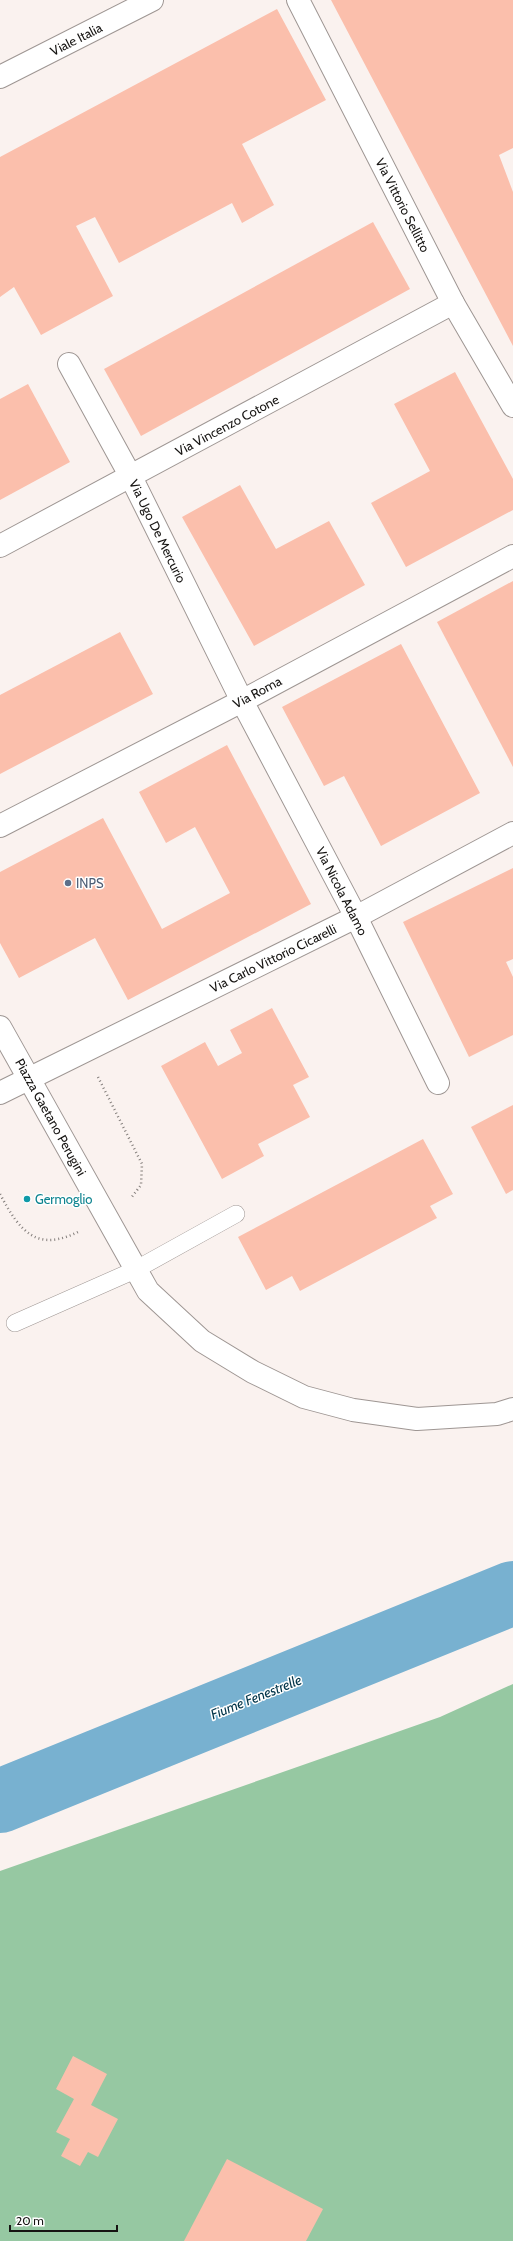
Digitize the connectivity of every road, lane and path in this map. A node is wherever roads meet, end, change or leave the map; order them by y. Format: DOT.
graph roads {
  1 [pos="152,0"];
  2 [pos="298,0"];
  3 [pos="0,78"];
  4 [pos="453,303"];
  5 [pos="69,364"];
  6 [pos="513,406"];
  7 [pos="131,477"];
  8 [pos="0,546"];
  9 [pos="513,556"];
  10 [pos="242,701"];
  11 [pos="0,826"];
  12 [pos="513,833"];
  13 [pos="356,917"];
  14 [pos="0,1027"];
  15 [pos="29,1077"];
  16 [pos="438,1083"];
  17 [pos="0,1093"];
  18 [pos="236,1214"];
  19 [pos="135,1270"];
  20 [pos="16,1323"];
  21 [pos="513,1409"];
  1 -- 3 [label="street, Viale Italia"];
  2 -- 4 [label="street, Via Vittorio Sellitto"];
  4 -- 6 [label="street, Via Vittorio Sellitto"];
  4 -- 7 [label="street, Via Vincenzo Cotone"];
  5 -- 7 [label="street, Via Ugo De Mercurio"];
  7 -- 8 [label="street, Via Vincenzo Cotone"];
  7 -- 10 [label="street, Via Ugo De Mercurio"];
  9 -- 10 [label="street, Via Roma"];
  10 -- 11 [label="street, Via Roma"];
  10 -- 13 [label="street, Via Nicola Adamo"];
  12 -- 13 [label="street, Via Carlo Vittorio Cicarelli"];
  13 -- 15 [label="street, Via Carlo Vittorio Cicarelli"];
  13 -- 16 [label="street, Via Nicola Adamo"];
  14 -- 15 [label="street, Piazza Gaetano Perugini"];
  15 -- 17 [label="street, Via Carlo Vittorio Cicarelli"];
  15 -- 19 [label="street, Piazza Gaetano Perugini"];
  18 -- 19 [label="lane"];
  19 -- 20 [label="lane"];
  19 -- 21 [label="street, Piazza Gaetano Perugini"];
}
